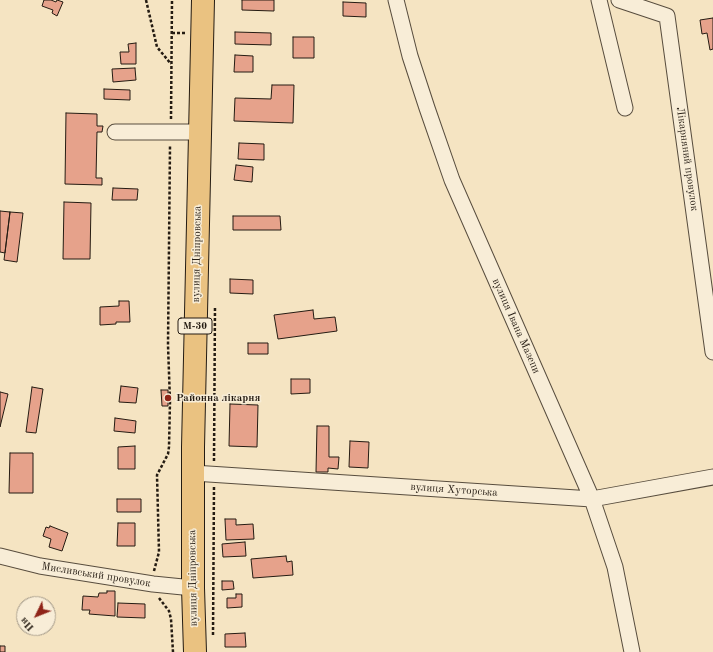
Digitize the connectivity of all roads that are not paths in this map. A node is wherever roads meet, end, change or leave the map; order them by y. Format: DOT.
graph roads {
  1 [pos="203,0"];
  2 [pos="396,0"];
  3 [pos="599,0"];
  4 [pos="619,0"];
  5 [pos="625,108"];
  6 [pos="115,132"];
  7 [pos="199,132"];
  8 [pos="713,352"];
  9 [pos="193,473"];
  10 [pos="713,477"];
  11 [pos="592,499"];
  12 [pos="0,556"];
  13 [pos="193,588"];
  14 [pos="195,652"];
  15 [pos="632,652"];
  1 -- 7 [label="highway, вулиця Дніпровська / М-30"];
  2 -- 11 [label="street, вулиця Івана Мазепи"];
  3 -- 5 [label="street"];
  4 -- 8 [label="street, Лікарняний провулок"];
  6 -- 7 [label="street"];
  7 -- 9 [label="highway, вулиця Дніпровська / М-30"];
  9 -- 11 [label="street, вулиця Хуторська"];
  9 -- 13 [label="highway, вулиця Дніпровська / М-30"];
  10 -- 11 [label="street, вулиця Хуторська"];
  11 -- 15 [label="street, вулиця Івана Мазепи"];
  12 -- 13 [label="street, Мисливський провулок"];
  13 -- 14 [label="highway, вулиця Дніпровська / М-30"];
}
